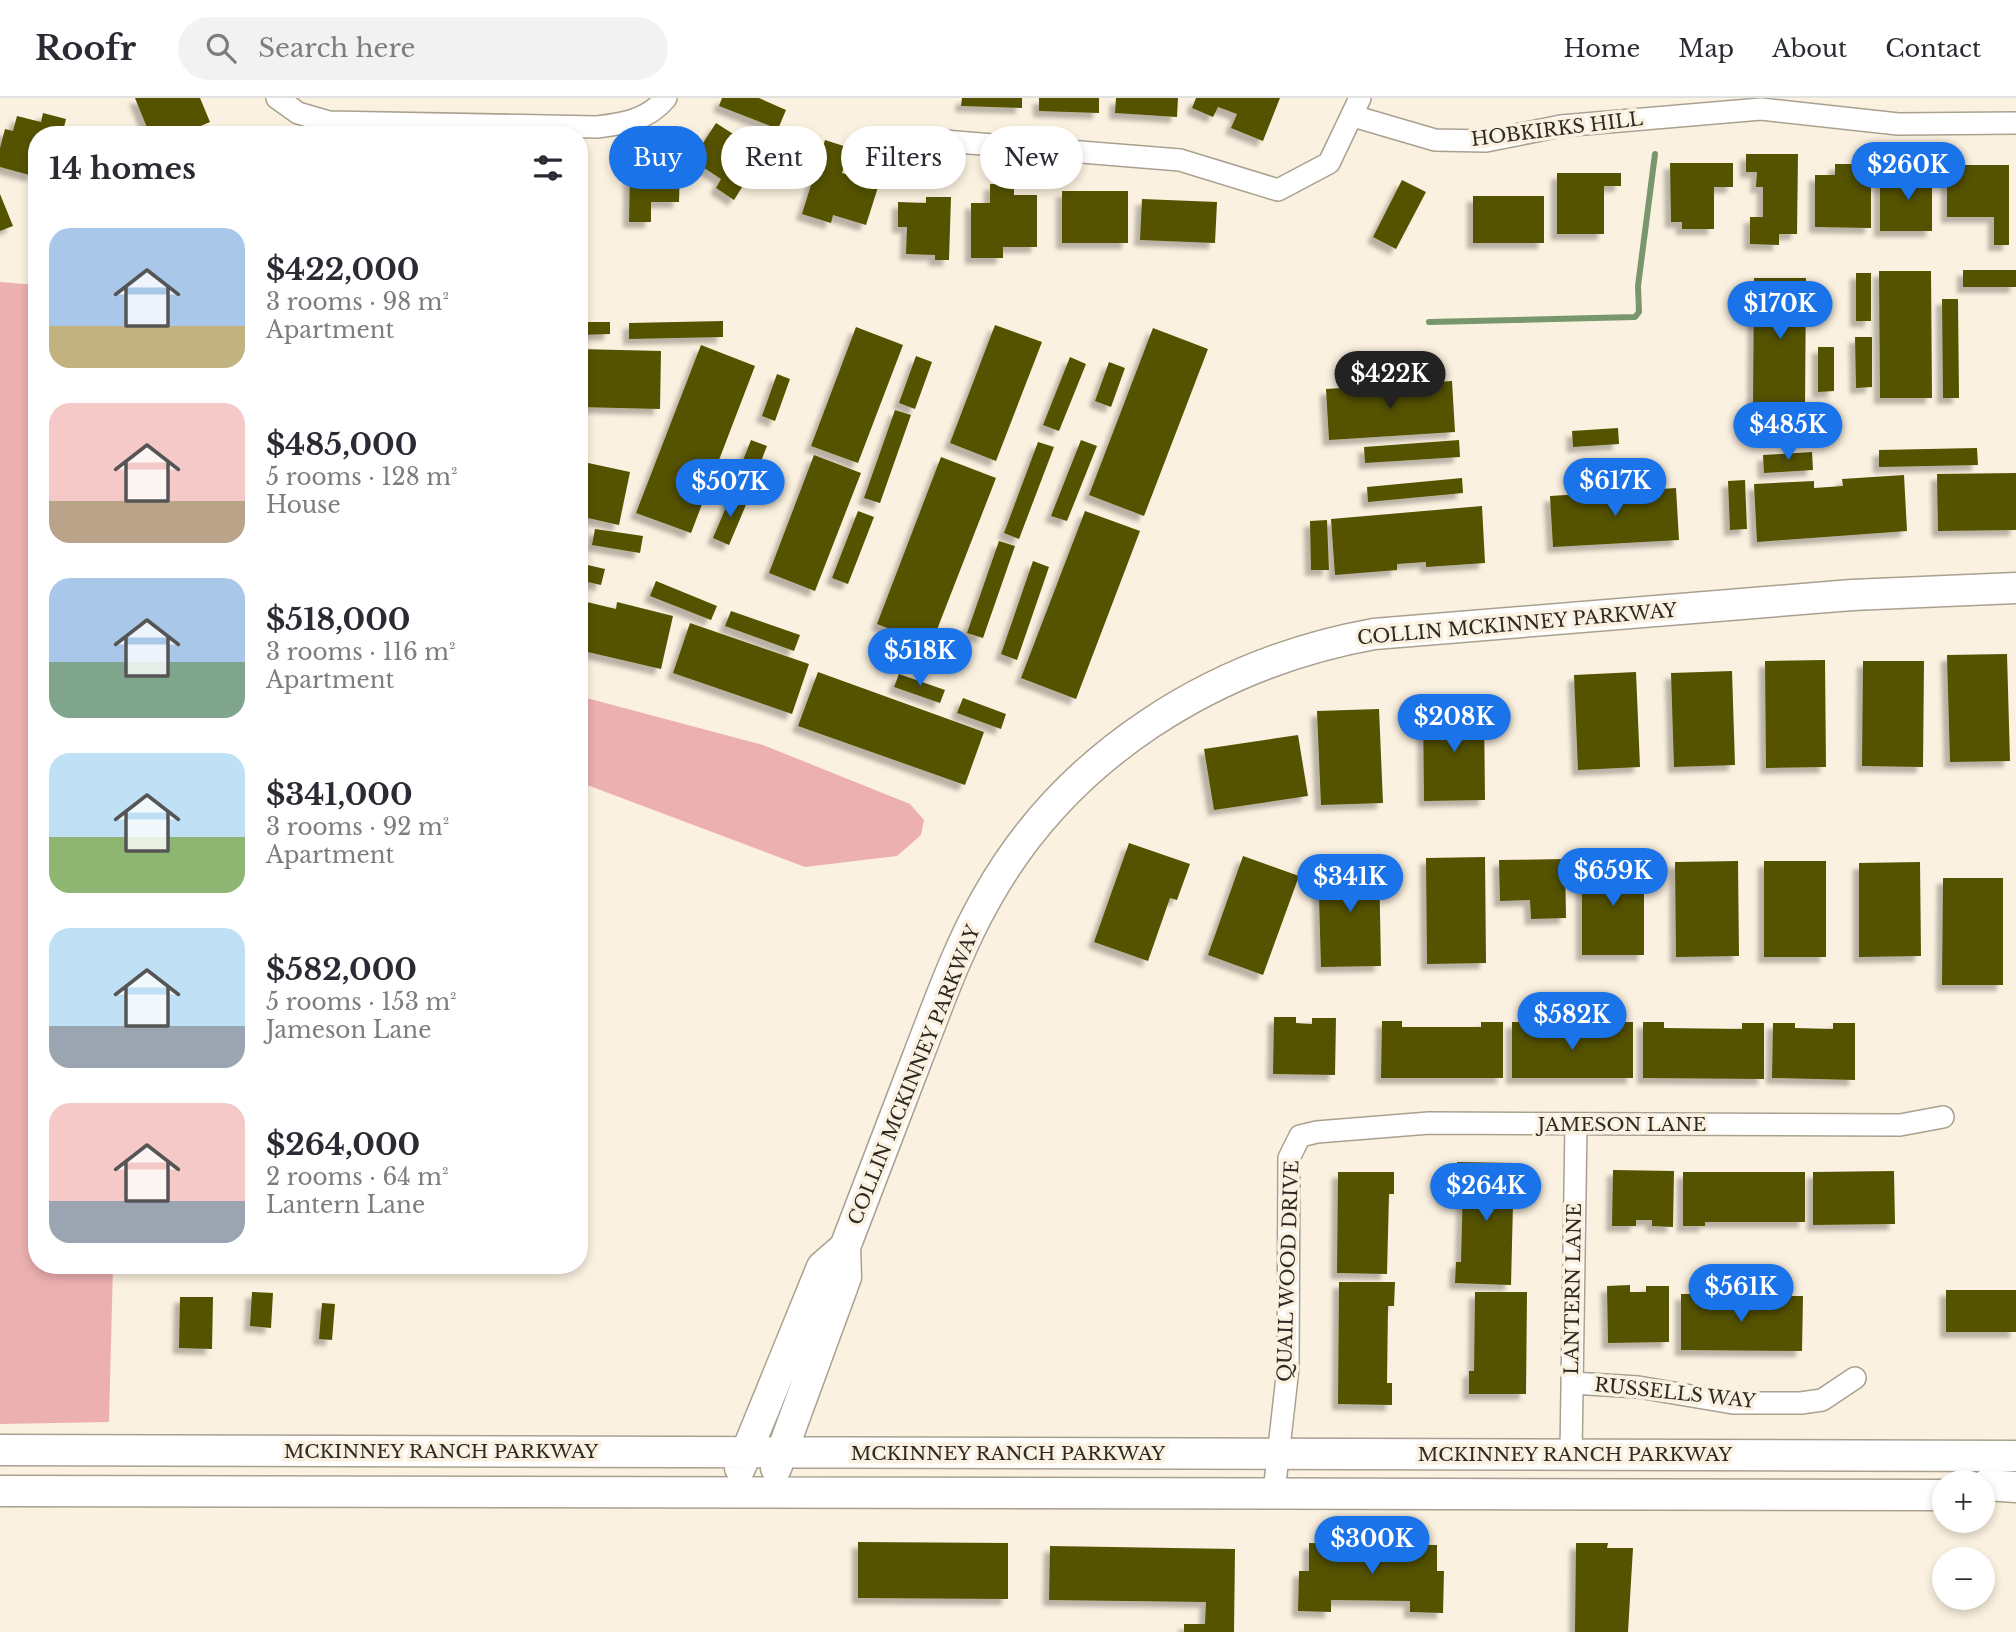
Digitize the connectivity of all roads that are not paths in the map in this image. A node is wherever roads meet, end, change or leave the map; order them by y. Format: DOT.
graph roads {
  1 [pos="277,98"];
  2 [pos="666,98"];
  3 [pos="1356,107"];
  4 [pos="1843,108"];
  5 [pos="2016,123"];
  6 [pos="543,126"];
  7 [pos="588,127"];
  8 [pos="966,143"];
  9 [pos="2016,588"];
  10 [pos="1943,1118"];
  11 [pos="1576,1124"];
  12 [pos="1300,1136"];
  13 [pos="845,1247"];
  14 [pos="1856,1378"];
  15 [pos="1572,1383"];
  16 [pos="0,1450"];
  17 [pos="746,1452"];
  18 [pos="782,1452"];
  19 [pos="1278,1454"];
  20 [pos="1571,1454"];
  21 [pos="2016,1456"];
  22 [pos="1995,1486"];
  23 [pos="2016,1487"];
  24 [pos="0,1491"];
  25 [pos="767,1491"];
  26 [pos="730,1492"];
  27 [pos="1274,1492"];
  28 [pos="1932,1495"];
  29 [pos="1995,1497"];
  30 [pos="2016,1500"];
  1 -- 6 [label="street"];
  2 -- 7 [label="street"];
  3 -- 4 [label="street, HOBKIRKS HILL"];
  3 -- 8 [label="street"];
  4 -- 5 [label="street, HOBKIRKS HILL"];
  9 -- 13 [label="main road, COLLIN MCKINNEY PARKWAY"];
  10 -- 11 [label="street, JAMESON LANE"];
  11 -- 12 [label="street, JAMESON LANE"];
  11 -- 15 [label="street, LANTERN LANE"];
  12 -- 19 [label="street, QUAIL WOOD DRIVE"];
  13 -- 17 [label="main road, COLLIN MCKINNEY PARKWAY"];
  13 -- 18 [label="main road, COLLIN MCKINNEY PARKWAY"];
  14 -- 15 [label="street, RUSSELLS WAY"];
  15 -- 20 [label="street, LANTERN LANE"];
  16 -- 17 [label="main road, MCKINNEY RANCH PARKWAY"];
  17 -- 18 [label="main road, MCKINNEY RANCH PARKWAY"];
  17 -- 26 [label="main road, COLLIN MCKINNEY PARKWAY"];
  18 -- 19 [label="main road, MCKINNEY RANCH PARKWAY"];
  18 -- 25 [label="main road, COLLIN MCKINNEY PARKWAY"];
  19 -- 20 [label="main road, MCKINNEY RANCH PARKWAY"];
  19 -- 27 [label="street, QUAIL WOOD DRIVE"];
  20 -- 21 [label="main road, MCKINNEY RANCH PARKWAY"];
  22 -- 23 [label="main road"];
  24 -- 26 [label="main road, MCKINNEY RANCH PARKWAY"];
  25 -- 26 [label="main road, MCKINNEY RANCH PARKWAY"];
  25 -- 27 [label="main road, MCKINNEY RANCH PARKWAY"];
  27 -- 28 [label="main road, MCKINNEY RANCH PARKWAY"];
  29 -- 30 [label="main road"];
}
